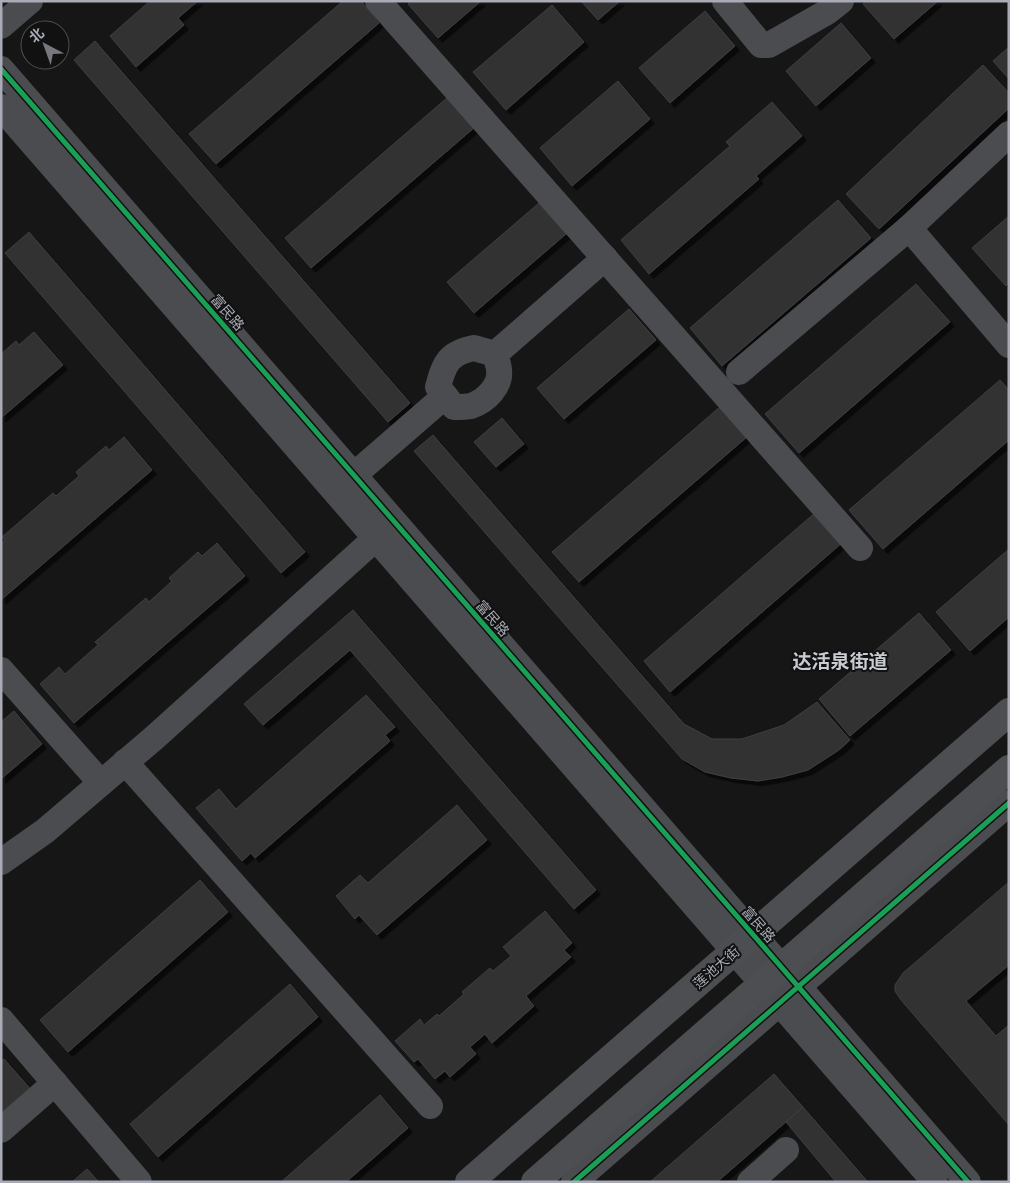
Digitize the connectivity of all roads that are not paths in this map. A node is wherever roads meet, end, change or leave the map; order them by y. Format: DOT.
graph roads {
  1 [pos="30,1"];
  2 [pos="378,1"];
  3 [pos="725,1"];
  4 [pos="841,1"];
  5 [pos="1,26"];
  6 [pos="1,69"];
  7 [pos="1,107"];
  8 [pos="1009,134"];
  9 [pos="909,228"];
  10 [pos="605,258"];
  11 [pos="1009,345"];
  12 [pos="495,354"];
  13 [pos="739,372"];
  14 [pos="446,396"];
  15 [pos="354,475"];
  16 [pos="376,538"];
  17 [pos="860,548"];
  18 [pos="1,670"];
  19 [pos="1009,712"];
  20 [pos="125,762"];
  21 [pos="1009,770"];
  22 [pos="101,783"];
  23 [pos="1009,803"];
  24 [pos="1,862"];
  25 [pos="744,942"];
  26 [pos="780,984"];
  27 [pos="1,1020"];
  28 [pos="55,1083"];
  29 [pos="430,1106"];
  30 [pos="1,1130"];
  31 [pos="786,1150"];
  32 [pos="138,1182"];
  33 [pos="469,1182"];
  34 [pos="535,1182"];
  35 [pos="574,1182"];
  36 [pos="750,1182"];
  37 [pos="935,1182"];
  38 [pos="968,1182"];
  1 -- 5 [label="street"];
  2 -- 10 [label="street"];
  3 -- 4 [label="street"];
  6 -- 15 [label="street, 富民路"];
  7 -- 16 [label="street, 富民路"];
  8 -- 9 [label="street"];
  9 -- 11 [label="street"];
  9 -- 13 [label="street"];
  10 -- 12 [label="street"];
  10 -- 17 [label="street"];
  12 -- 14 [label="street"];
  12 -- 14 [label="street"];
  14 -- 15 [label="street"];
  15 -- 25 [label="street, 富民路"];
  16 -- 20 [label="street"];
  16 -- 25 [label="street, 富民路"];
  18 -- 22 [label="street"];
  19 -- 25 [label="main road, 莲池大街"];
  20 -- 22 [label="street"];
  20 -- 29 [label="street"];
  21 -- 26 [label="main road"];
  22 -- 24 [label="street"];
  23 -- 26 [label="street"];
  25 -- 26 [label="street, 富民路"];
  25 -- 33 [label="main road, 莲池大街"];
  26 -- 34 [label="main road"];
  26 -- 35 [label="street"];
  26 -- 37 [label="street, 富民路"];
  26 -- 38 [label="street, 富民路"];
  27 -- 28 [label="street"];
  28 -- 30 [label="street"];
  28 -- 32 [label="street"];
  31 -- 36 [label="street"];
}
